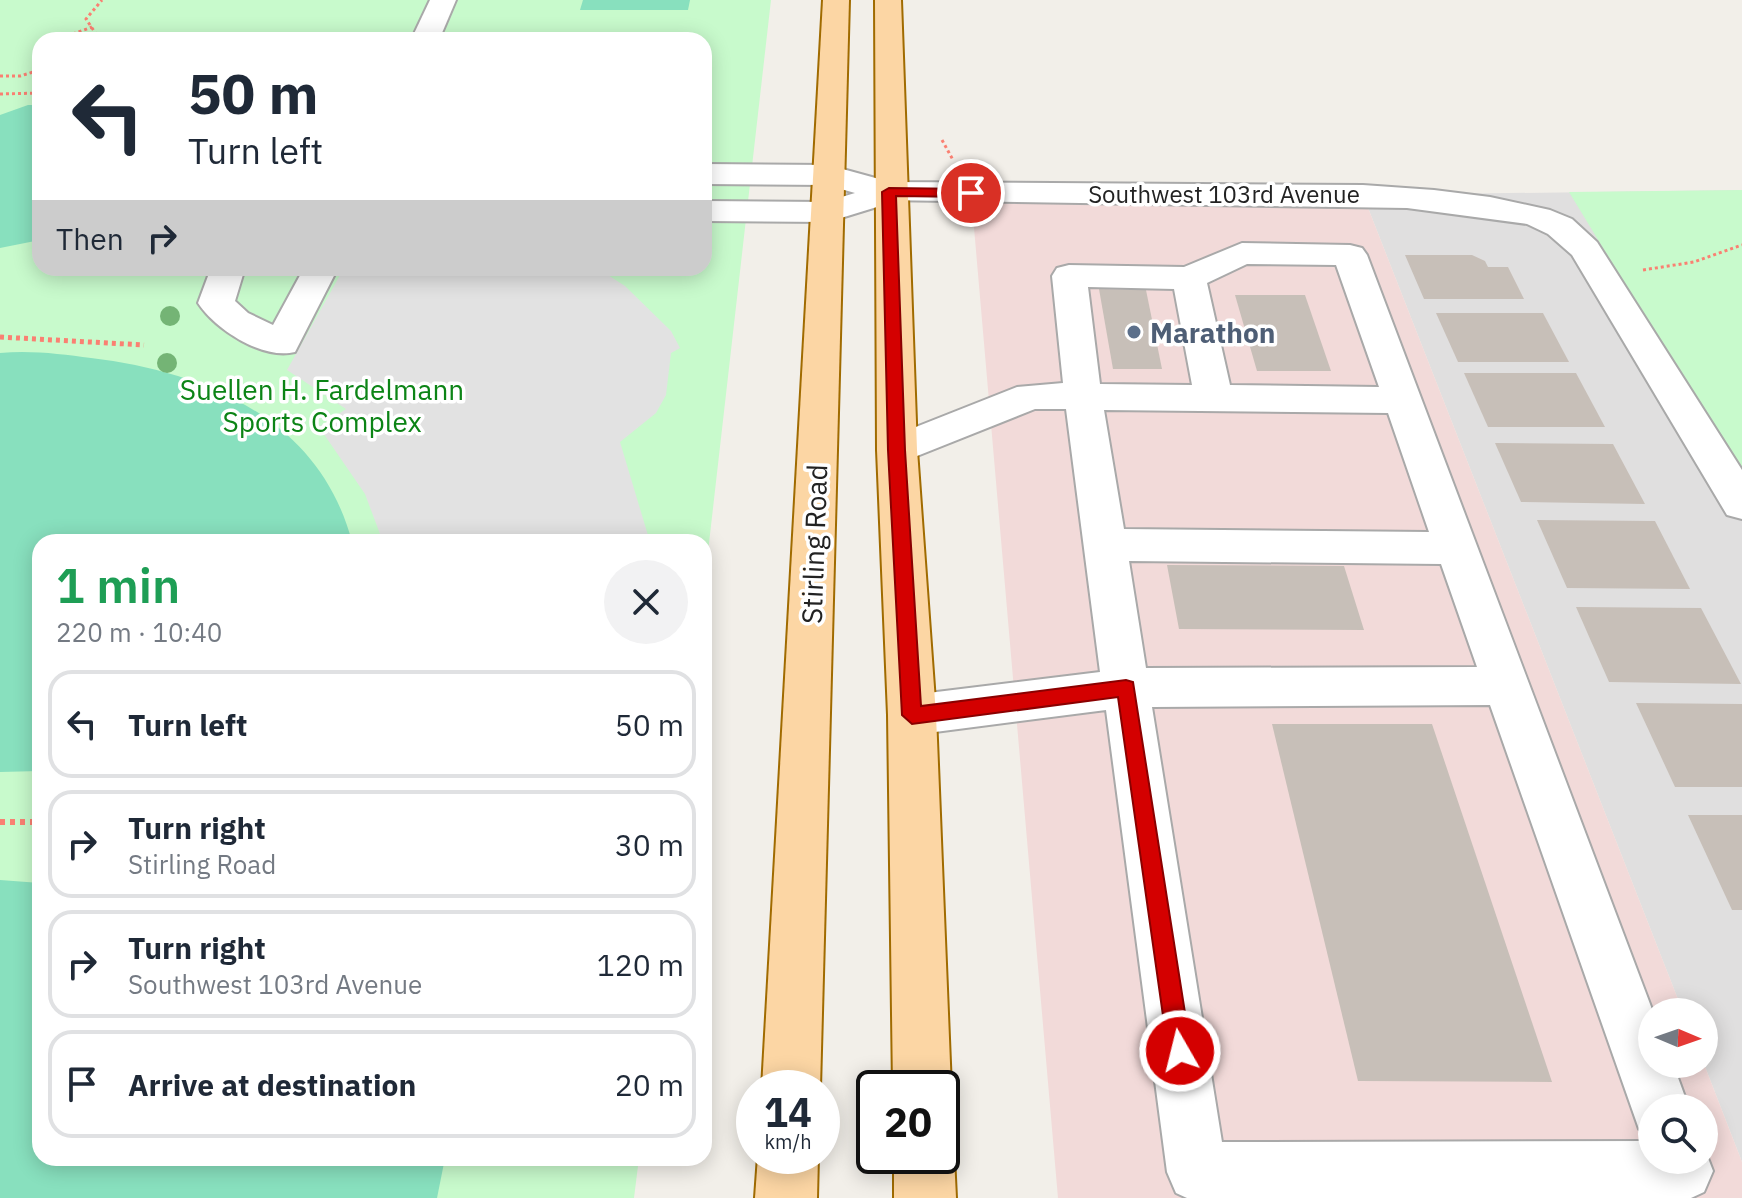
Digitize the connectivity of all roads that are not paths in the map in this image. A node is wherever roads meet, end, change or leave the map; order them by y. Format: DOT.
graph roads {
  1 [pos="443,0"];
  2 [pos="836,0"];
  3 [pos="888,0"];
  4 [pos="429,32"];
  5 [pos="712,175"];
  6 [pos="889,192"];
  7 [pos="828,193"];
  8 [pos="1225,194"];
  9 [pos="712,210"];
  10 [pos="1242,253"];
  11 [pos="225,276"];
  12 [pos="317,276"];
  13 [pos="1189,278"];
  14 [pos="1083,396"];
  15 [pos="1214,398"];
  16 [pos="1403,400"];
  17 [pos="897,450"];
  18 [pos="1742,504"];
  19 [pos="1105,545"];
  20 [pos="1458,548"];
  21 [pos="1509,686"];
  22 [pos="1126,688"];
  23 [pos="912,715"];
  24 [pos="792,1070"];
  25 [pos="922,1070"];
  26 [pos="1655,1094"];
  27 [pos="1638,1171"];
  28 [pos="787,1174"];
  29 [pos="924,1174"];
  30 [pos="786,1198"];
  31 [pos="925,1198"];
  1 -- 4 [label="street"];
  2 -- 7 [label="main road, Stirling Road"];
  3 -- 6 [label="main road"];
  5 -- 7 [label="street"];
  6 -- 7 [label="street, Southwest 103rd Avenue"];
  6 -- 8 [label="street, Southwest 103rd Avenue"];
  6 -- 17 [label="main road"];
  7 -- 9 [label="street"];
  7 -- 24 [label="main road, Stirling Road"];
  8 -- 10 [label="street"];
  8 -- 18 [label="street, Southwest 103rd Avenue"];
  10 -- 13 [label="street"];
  10 -- 16 [label="street"];
  11 -- 12 [label="street"];
  13 -- 14 [label="street"];
  13 -- 15 [label="street"];
  14 -- 15 [label="street"];
  14 -- 17 [label="street"];
  14 -- 19 [label="street"];
  15 -- 16 [label="street"];
  16 -- 20 [label="street"];
  17 -- 23 [label="main road"];
  19 -- 20 [label="street"];
  19 -- 22 [label="street"];
  20 -- 21 [label="street"];
  21 -- 22 [label="street"];
  21 -- 26 [label="street"];
  22 -- 23 [label="street"];
  22 -- 27 [label="street"];
  23 -- 25 [label="main road"];
  28 -- 30 [label="main road"];
  29 -- 31 [label="main road"];
}
